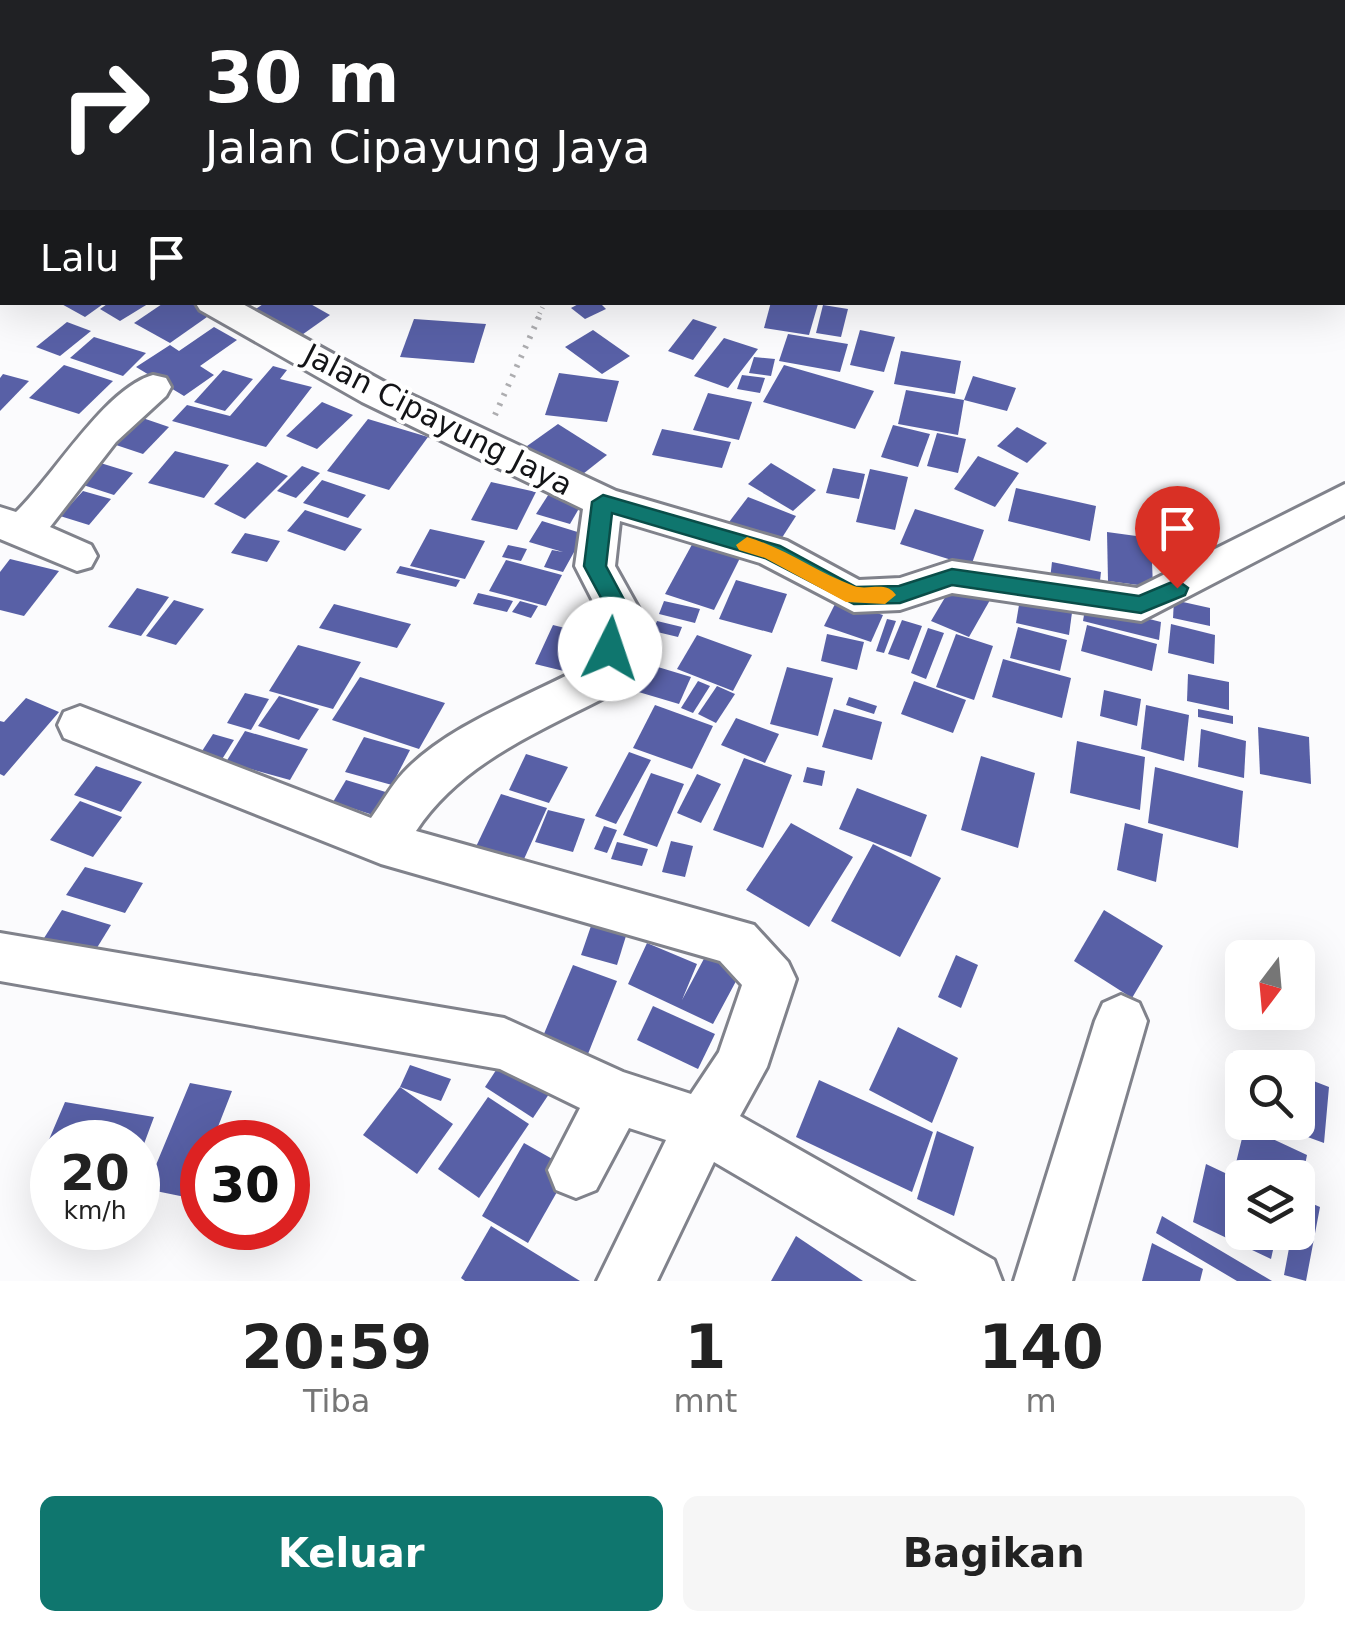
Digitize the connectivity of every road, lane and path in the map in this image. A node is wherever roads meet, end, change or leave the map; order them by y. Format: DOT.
graph roads {
  1 [pos="217,305"];
  2 [pos="544,305"];
  3 [pos="153,386"];
  4 [pos="482,444"];
  5 [pos="1345,498"];
  6 [pos="603,502"];
  7 [pos="11,526"];
  8 [pos="77,556"];
  9 [pos="80,725"];
  10 [pos="381,843"];
  11 [pos="0,957"];
  12 [pos="1121,1021"];
  13 [pos="616,1097"];
  14 [pos="702,1125"];
  15 [pos="576,1170"];
  16 [pos="626,1281"];
  17 [pos="973,1281"];
  18 [pos="1043,1281"];
  1 -- 4 [label="street, Jalan Cipayung Jaya"];
  2 -- 4 [label="path"];
  3 -- 7 [label="street"];
  4 -- 6 [label="street, Jalan Cipayung Jaya"];
  5 -- 6 [label="street, Jalan Cipayung Jaya"];
  6 -- 10 [label="street"];
  7 -- 8 [label="street"];
  9 -- 10 [label="street"];
  10 -- 14 [label="street"];
  11 -- 13 [label="street"];
  12 -- 18 [label="street"];
  13 -- 14 [label="street"];
  13 -- 15 [label="street"];
  14 -- 16 [label="street"];
  14 -- 17 [label="street"];
}
